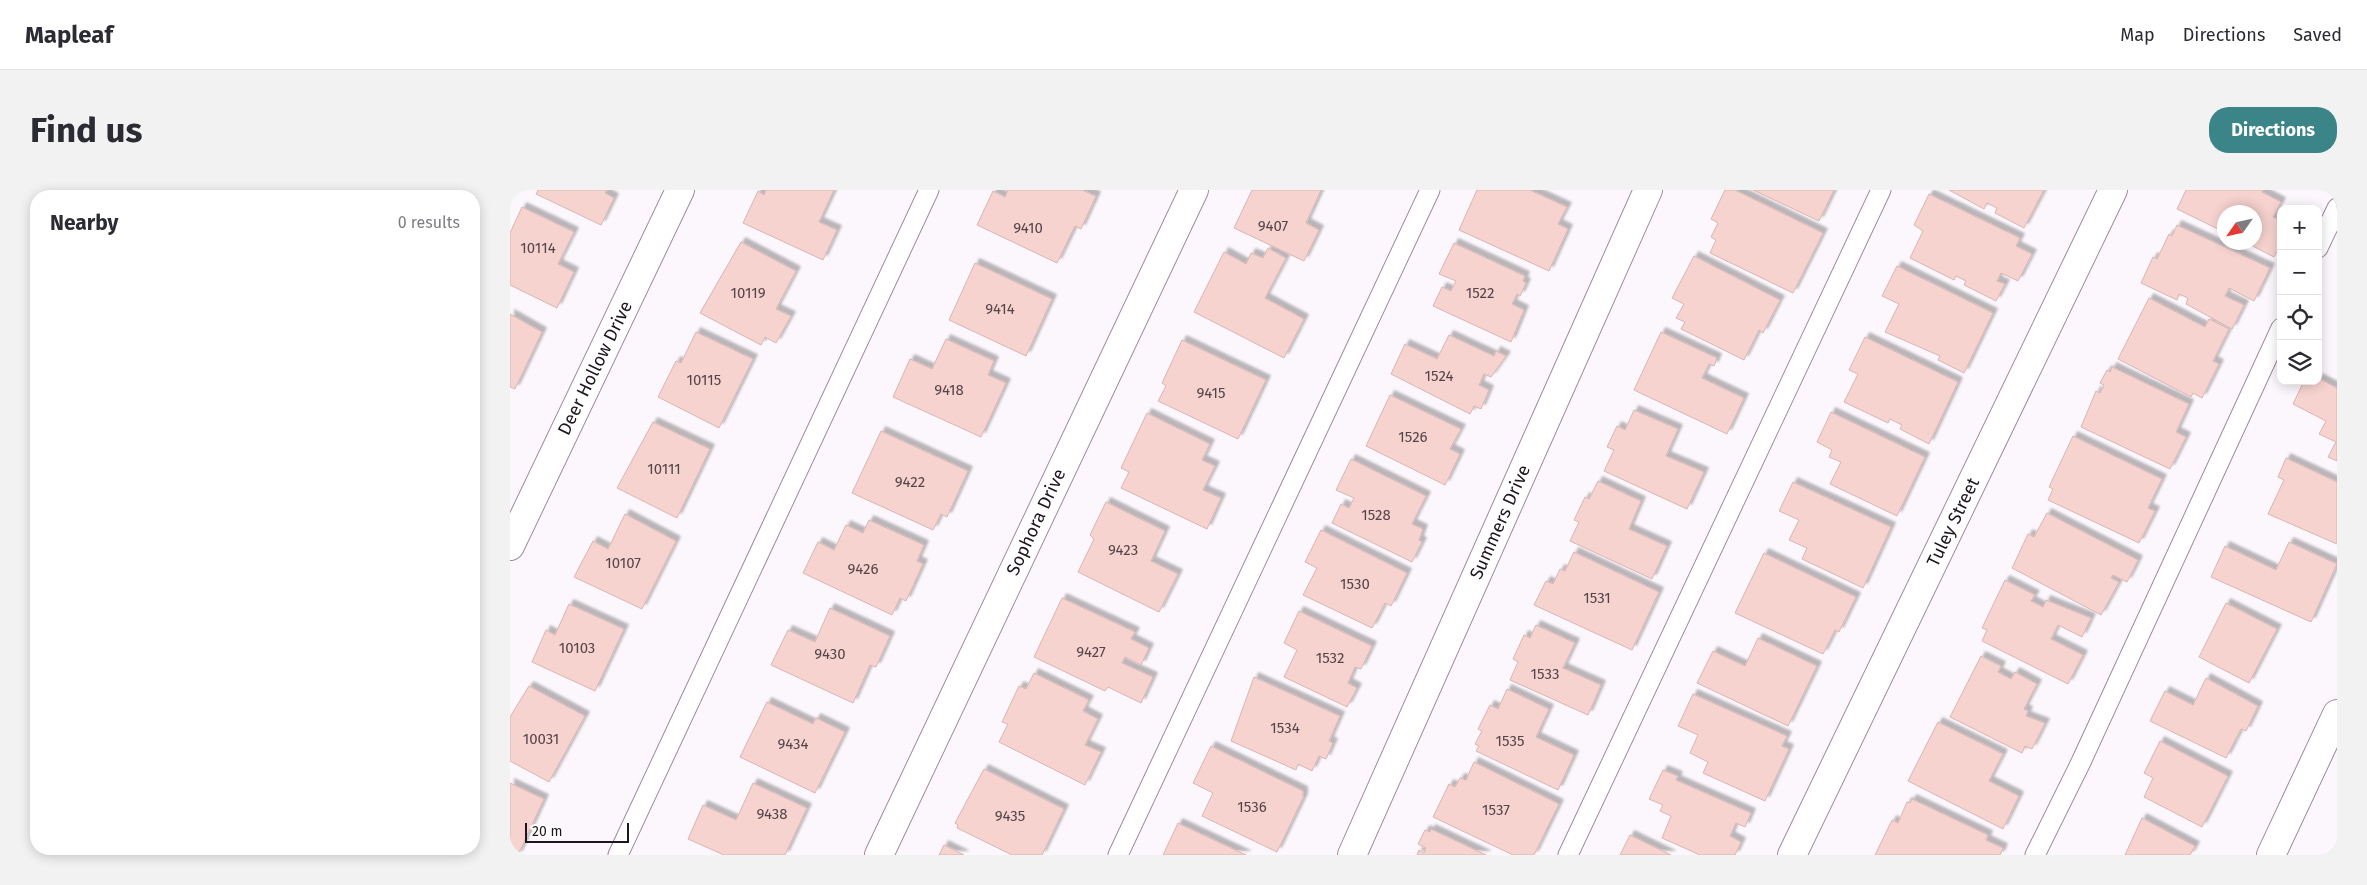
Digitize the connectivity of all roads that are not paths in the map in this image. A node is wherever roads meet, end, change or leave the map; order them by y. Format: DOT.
graph roads {
  1 [pos="680,190"];
  2 [pos="928,190"];
  3 [pos="1194,190"];
  4 [pos="1430,190"];
  5 [pos="1648,190"];
  6 [pos="1881,190"];
  7 [pos="2113,190"];
  8 [pos="2337,208"];
  9 [pos="2322,240"];
  10 [pos="2277,337"];
  11 [pos="510,546"];
  12 [pos="2337,714"];
  13 [pos="618,855"];
  14 [pos="879,855"];
  15 [pos="1118,855"];
  16 [pos="1352,855"];
  17 [pos="1568,855"];
  18 [pos="1792,855"];
  19 [pos="2035,855"];
  20 [pos="2271,855"];
  1 -- 11 [label="street, Deer Hollow Drive"];
  2 -- 13 [label="lane"];
  3 -- 14 [label="street, Sophora Drive"];
  4 -- 15 [label="lane"];
  5 -- 16 [label="street, Summers Drive"];
  6 -- 17 [label="lane"];
  7 -- 18 [label="street, Tuley Street"];
  8 -- 9 [label="lane"];
  10 -- 19 [label="lane"];
  12 -- 20 [label="street"];
}
